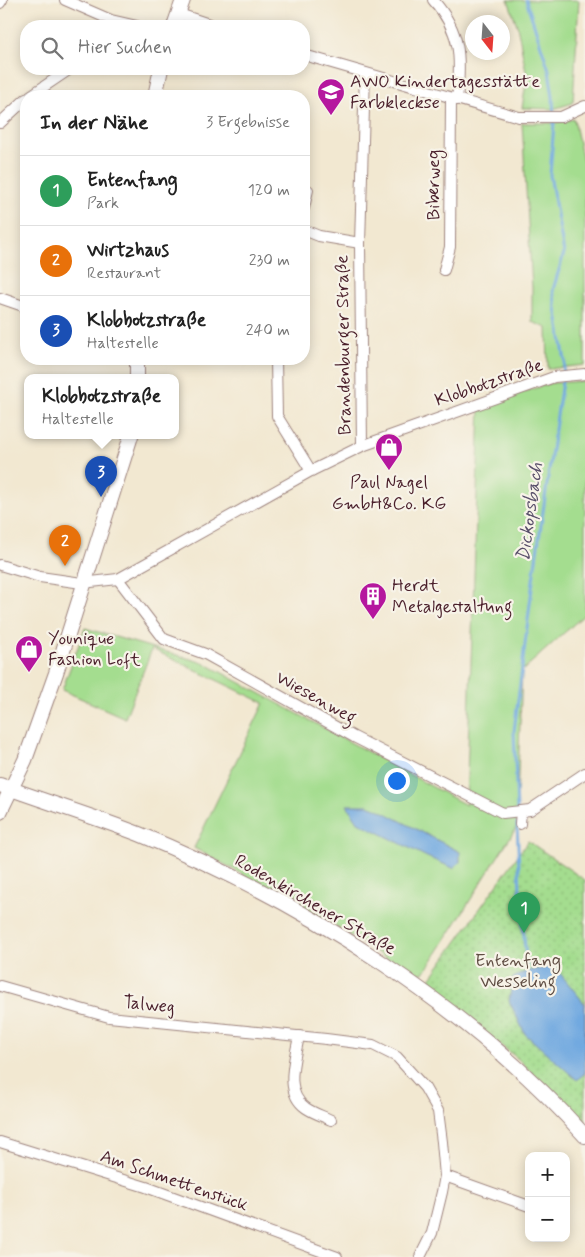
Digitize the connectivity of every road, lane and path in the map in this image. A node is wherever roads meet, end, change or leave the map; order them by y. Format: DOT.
graph roads {
  1 [pos="65,0"];
  2 [pos="183,0"];
  3 [pos="434,0"];
  4 [pos="103,20"];
  5 [pos="177,20"];
  6 [pos="310,57"];
  7 [pos="365,73"];
  8 [pos="61,75"];
  9 [pos="160,75"];
  10 [pos="39,90"];
  11 [pos="156,90"];
  12 [pos="454,99"];
  13 [pos="20,105"];
  14 [pos="585,106"];
  15 [pos="0,123"];
  16 [pos="310,232"];
  17 [pos="360,243"];
  18 [pos="444,270"];
  19 [pos="0,298"];
  20 [pos="20,305"];
  21 [pos="276,365"];
  22 [pos="585,374"];
  23 [pos="130,439"];
  24 [pos="362,446"];
  25 [pos="311,471"];
  26 [pos="0,565"];
  27 [pos="118,579"];
  28 [pos="82,583"];
  29 [pos="585,773"];
  30 [pos="6,787"];
  31 [pos="518,811"];
  32 [pos="0,812"];
  33 [pos="520,824"];
  34 [pos="0,986"];
  35 [pos="299,1036"];
  36 [pos="331,1120"];
  37 [pos="585,1136"];
  38 [pos="0,1142"];
  39 [pos="445,1176"];
  40 [pos="525,1205"];
  41 [pos="337,1257"];
  42 [pos="420,1257"];
  1 -- 4 [label="street"];
  2 -- 5 [label="main road"];
  3 -- 12 [label="street, Biberweg"];
  6 -- 7 [label="street"];
  7 -- 12 [label="street"];
  7 -- 17 [label="street, Brandenburger Straße"];
  8 -- 10 [label="street"];
  9 -- 11 [label="main road"];
  12 -- 14 [label="street"];
  12 -- 18 [label="street, Biberweg"];
  13 -- 15 [label="street"];
  16 -- 17 [label="street, Brandenburger Straße"];
  17 -- 24 [label="street, Brandenburger Straße"];
  19 -- 20 [label="street"];
  21 -- 25 [label="street"];
  22 -- 24 [label="street, Klobbotzstraße"];
  23 -- 28 [label="main road"];
  24 -- 25 [label="street, Klobbotzstraße"];
  25 -- 27 [label="street, Klobbotzstraße"];
  26 -- 28 [label="street, Klobbotzstraße"];
  27 -- 28 [label="street, Klobbotzstraße"];
  27 -- 31 [label="street, Wiesenweg"];
  28 -- 30 [label="main road"];
  29 -- 31 [label="street"];
  30 -- 32 [label="main road"];
  30 -- 37 [label="main road, Rodenkirchener Straße"];
  31 -- 33 [label="street"];
  34 -- 35 [label="street, Talweg"];
  35 -- 36 [label="street"];
  35 -- 39 [label="street, Talweg"];
  38 -- 41 [label="street, Am Schmettenstück"];
  39 -- 40 [label="street"];
  39 -- 42 [label="street, Talweg"];
}
